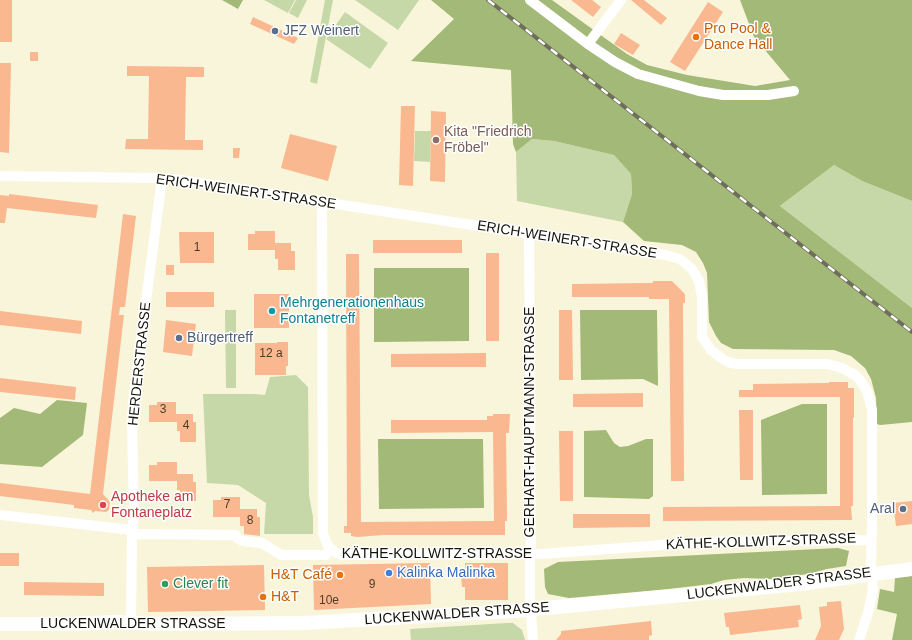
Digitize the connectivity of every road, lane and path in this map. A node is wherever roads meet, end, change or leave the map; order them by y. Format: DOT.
graph roads {
  1 [pos="530,0"];
  2 [pos="621,0"];
  3 [pos="588,44"];
  4 [pos="794,91"];
  5 [pos="0,176"];
  6 [pos="162,178"];
  7 [pos="322,202"];
  8 [pos="529,234"];
  9 [pos="0,515"];
  10 [pos="132,532"];
  11 [pos="871,540"];
  12 [pos="330,549"];
  13 [pos="530,554"];
  14 [pos="912,569"];
  15 [pos="872,574"];
  16 [pos="530,610"];
  17 [pos="131,622"];
  18 [pos="0,624"];
  19 [pos="533,640"];
  20 [pos="859,640"];
  1 -- 3 [label="street"];
  2 -- 3 [label="street"];
  3 -- 4 [label="street"];
  5 -- 6 [label="street, ERICH-WEINERT-STRASSE"];
  6 -- 7 [label="street, ERICH-WEINERT-STRASSE"];
  6 -- 10 [label="street, HERDERSTRASSE"];
  7 -- 8 [label="street, ERICH-WEINERT-STRASSE"];
  7 -- 12 [label="street, KÄTHE-KOLLWITZ-STRASSE"];
  8 -- 11 [label="street, ERICH-WEINERT-STRASSE"];
  8 -- 13 [label="street, GERHART-HAUPTMANN-STRASSE"];
  9 -- 10 [label="street"];
  10 -- 12 [label="street"];
  10 -- 17 [label="street, HERDERSTRASSE"];
  11 -- 13 [label="street, KÄTHE-KOLLWITZ-STRASSE"];
  11 -- 15 [label="street, ERICH-WEINERT-STRASSE"];
  12 -- 13 [label="street, KÄTHE-KOLLWITZ-STRASSE"];
  13 -- 16 [label="street, GERHART-HAUPTMANN-STRASSE"];
  14 -- 15 [label="main road, LUCKENWALDER STRASSE"];
  15 -- 16 [label="main road, LUCKENWALDER STRASSE"];
  15 -- 20 [label="street, ERICH-WEINERT-STRASSE"];
  16 -- 17 [label="main road, LUCKENWALDER STRASSE"];
  16 -- 19 [label="street, GERHART-HAUPTMANN-STRASSE"];
  17 -- 18 [label="main road, LUCKENWALDER STRASSE"];
}
